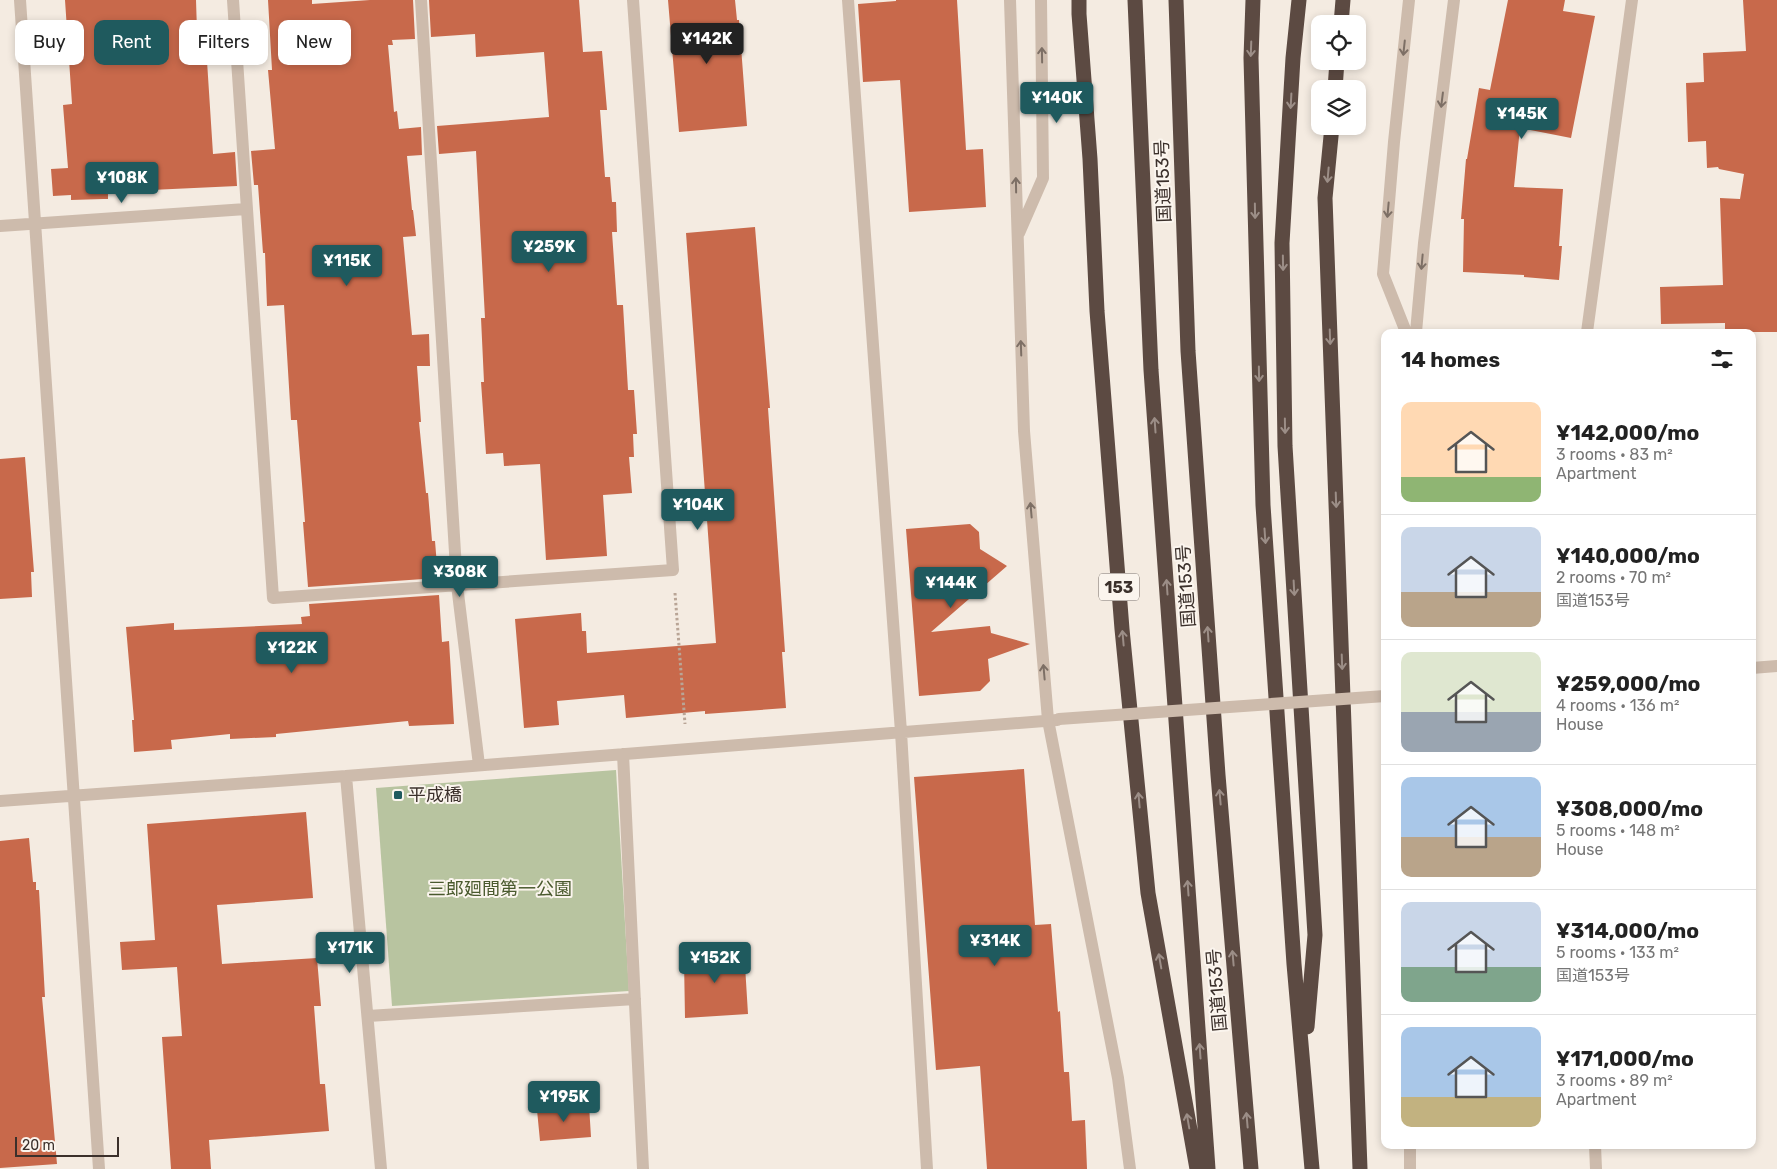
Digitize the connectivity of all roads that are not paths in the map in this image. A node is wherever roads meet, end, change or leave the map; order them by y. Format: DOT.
graph roads {
  1 [pos="20,0"];
  2 [pos="233,0"];
  3 [pos="421,0"];
  4 [pos="633,0"];
  5 [pos="848,0"];
  6 [pos="1010,0"];
  7 [pos="1041,0"];
  8 [pos="1079,0"];
  9 [pos="1135,0"];
  10 [pos="1176,0"];
  11 [pos="1253,0"];
  12 [pos="1299,0"];
  13 [pos="1343,0"];
  14 [pos="1409,0"];
  15 [pos="1454,0"];
  16 [pos="1632,0"];
  17 [pos="1342,15"];
  18 [pos="1331,135"];
  19 [pos="246,210"];
  20 [pos="35,224"];
  21 [pos="0,226"];
  22 [pos="1017,238"];
  23 [pos="1405,329"];
  24 [pos="1416,329"];
  25 [pos="1587,329"];
  26 [pos="457,584"];
  27 [pos="1777,666"];
  28 [pos="1756,668"];
  29 [pos="1381,696"];
  30 [pos="1054,720"];
  31 [pos="901,732"];
  32 [pos="623,754"];
  33 [pos="478,766"];
  34 [pos="346,776"];
  35 [pos="74,796"];
  36 [pos="0,801"];
  37 [pos="635,999"];
  38 [pos="368,1016"];
  39 [pos="1303,1067"];
  40 [pos="1410,1149"];
  41 [pos="1595,1149"];
  42 [pos="99,1169"];
  43 [pos="380,1169"];
  44 [pos="643,1169"];
  45 [pos="927,1169"];
  46 [pos="1130,1169"];
  47 [pos="1197,1169"];
  48 [pos="1208,1169"];
  49 [pos="1251,1169"];
  50 [pos="1312,1169"];
  51 [pos="1360,1169"];
  52 [pos="1410,1169"];
  53 [pos="1596,1169"];
  1 -- 20 [label="street"];
  2 -- 19 [label="street"];
  3 -- 26 [label="street"];
  4 -- 26 [label="street"];
  5 -- 31 [label="street"];
  22 -- 6 [label="street, one-way"];
  22 -- 7 [label="street, one-way"];
  47 -- 8 [label="highway, 153, one-way"];
  48 -- 9 [label="highway, one-way"];
  49 -- 10 [label="highway, 国道153号, one-way"];
  11 -- 39 [label="highway, one-way"];
  12 -- 39 [label="highway, one-way"];
  13 -- 17 [label="highway"];
  14 -- 23 [label="street, one-way"];
  15 -- 24 [label="street, one-way"];
  16 -- 25 [label="street"];
  18 -- 51 [label="highway, one-way"];
  19 -- 20 [label="street"];
  19 -- 26 [label="street"];
  20 -- 21 [label="street"];
  20 -- 35 [label="street"];
  30 -- 22 [label="street, one-way"];
  26 -- 33 [label="street"];
  27 -- 28 [label="street"];
  29 -- 30 [label="street, bridge"];
  30 -- 31 [label="street"];
  30 -- 46 [label="street"];
  31 -- 32 [label="street"];
  31 -- 45 [label="street"];
  32 -- 33 [label="street"];
  32 -- 37 [label="street"];
  33 -- 34 [label="street"];
  34 -- 35 [label="street"];
  34 -- 38 [label="street"];
  35 -- 36 [label="street"];
  35 -- 42 [label="street"];
  37 -- 38 [label="street"];
  37 -- 44 [label="street"];
  38 -- 43 [label="street"];
  39 -- 50 [label="highway"];
  40 -- 52 [label="street"];
  41 -- 53 [label="street"];
}
